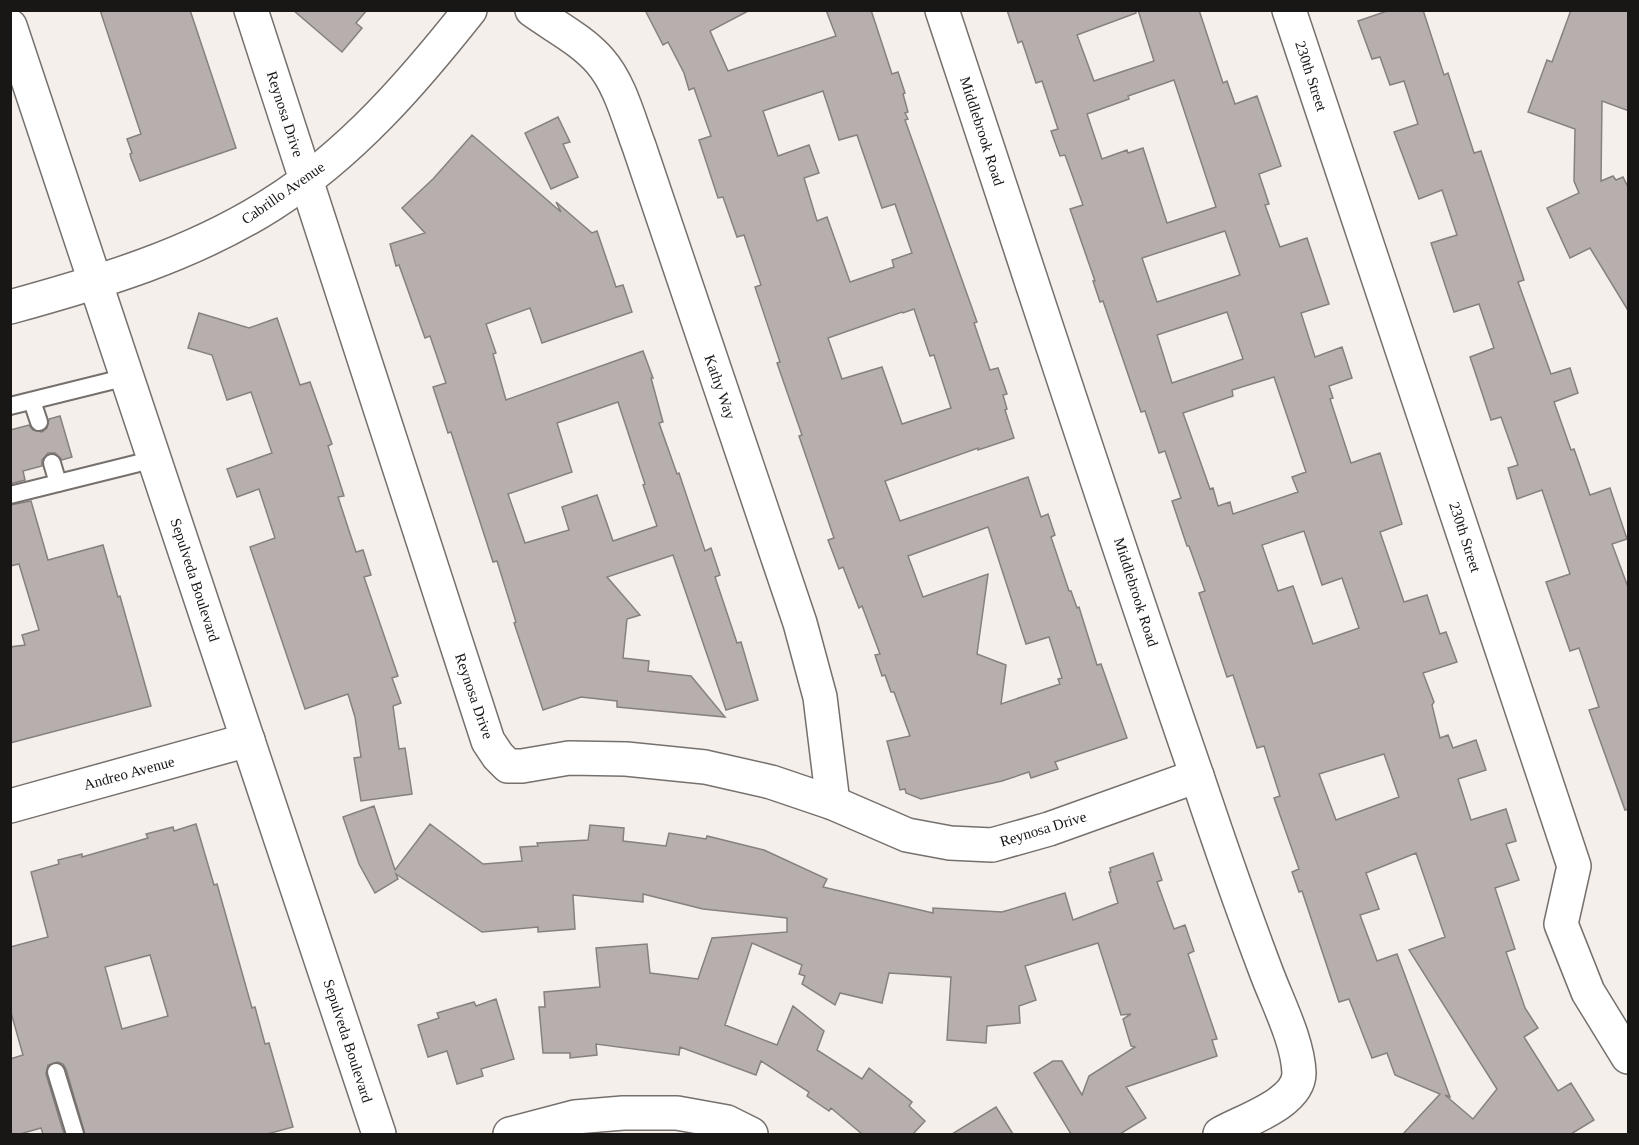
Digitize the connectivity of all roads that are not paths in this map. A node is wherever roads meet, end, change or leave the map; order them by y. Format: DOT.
graph roads {
  1 [pos="251,10"];
  2 [pos="470,10"];
  3 [pos="532,10"];
  4 [pos="942,10"];
  5 [pos="1289,10"];
  6 [pos="10,26"];
  7 [pos="307,180"];
  8 [pos="96,283"];
  9 [pos="10,307"];
  10 [pos="127,377"];
  11 [pos="32,401"];
  12 [pos="10,406"];
  13 [pos="39,422"];
  14 [pos="155,459"];
  15 [pos="52,463"];
  16 [pos="58,483"];
  17 [pos="10,495"];
  18 [pos="248,740"];
  19 [pos="1197,776"];
  20 [pos="833,803"];
  21 [pos="10,806"];
  22 [pos="1629,1057"];
  23 [pos="56,1072"];
  24 [pos="75,1134"];
  25 [pos="378,1134"];
  26 [pos="510,1134"];
  27 [pos="751,1134"];
  28 [pos="1220,1134"];
  1 -- 7 [label="street, Reynosa Drive"];
  2 -- 7 [label="street, Cabrillo Avenue"];
  3 -- 20 [label="street, Kathy Way"];
  4 -- 19 [label="street, Middlebrook Road"];
  5 -- 22 [label="street, 230th Street"];
  6 -- 8 [label="street, Sepulveda Boulevard"];
  7 -- 8 [label="street, Cabrillo Avenue"];
  7 -- 20 [label="street, Reynosa Drive"];
  8 -- 9 [label="street, Cabrillo Avenue"];
  8 -- 10 [label="street, Sepulveda Boulevard"];
  10 -- 11 [label="lane"];
  10 -- 14 [label="street, Sepulveda Boulevard"];
  11 -- 12 [label="lane"];
  11 -- 13 [label="lane"];
  14 -- 16 [label="lane"];
  14 -- 18 [label="street, Sepulveda Boulevard"];
  15 -- 16 [label="lane"];
  16 -- 17 [label="lane"];
  18 -- 21 [label="street, Andreo Avenue"];
  18 -- 25 [label="street, Sepulveda Boulevard"];
  19 -- 20 [label="street, Reynosa Drive"];
  19 -- 28 [label="street, Middlebrook Road"];
  23 -- 24 [label="lane"];
  26 -- 27 [label="street"];
}
